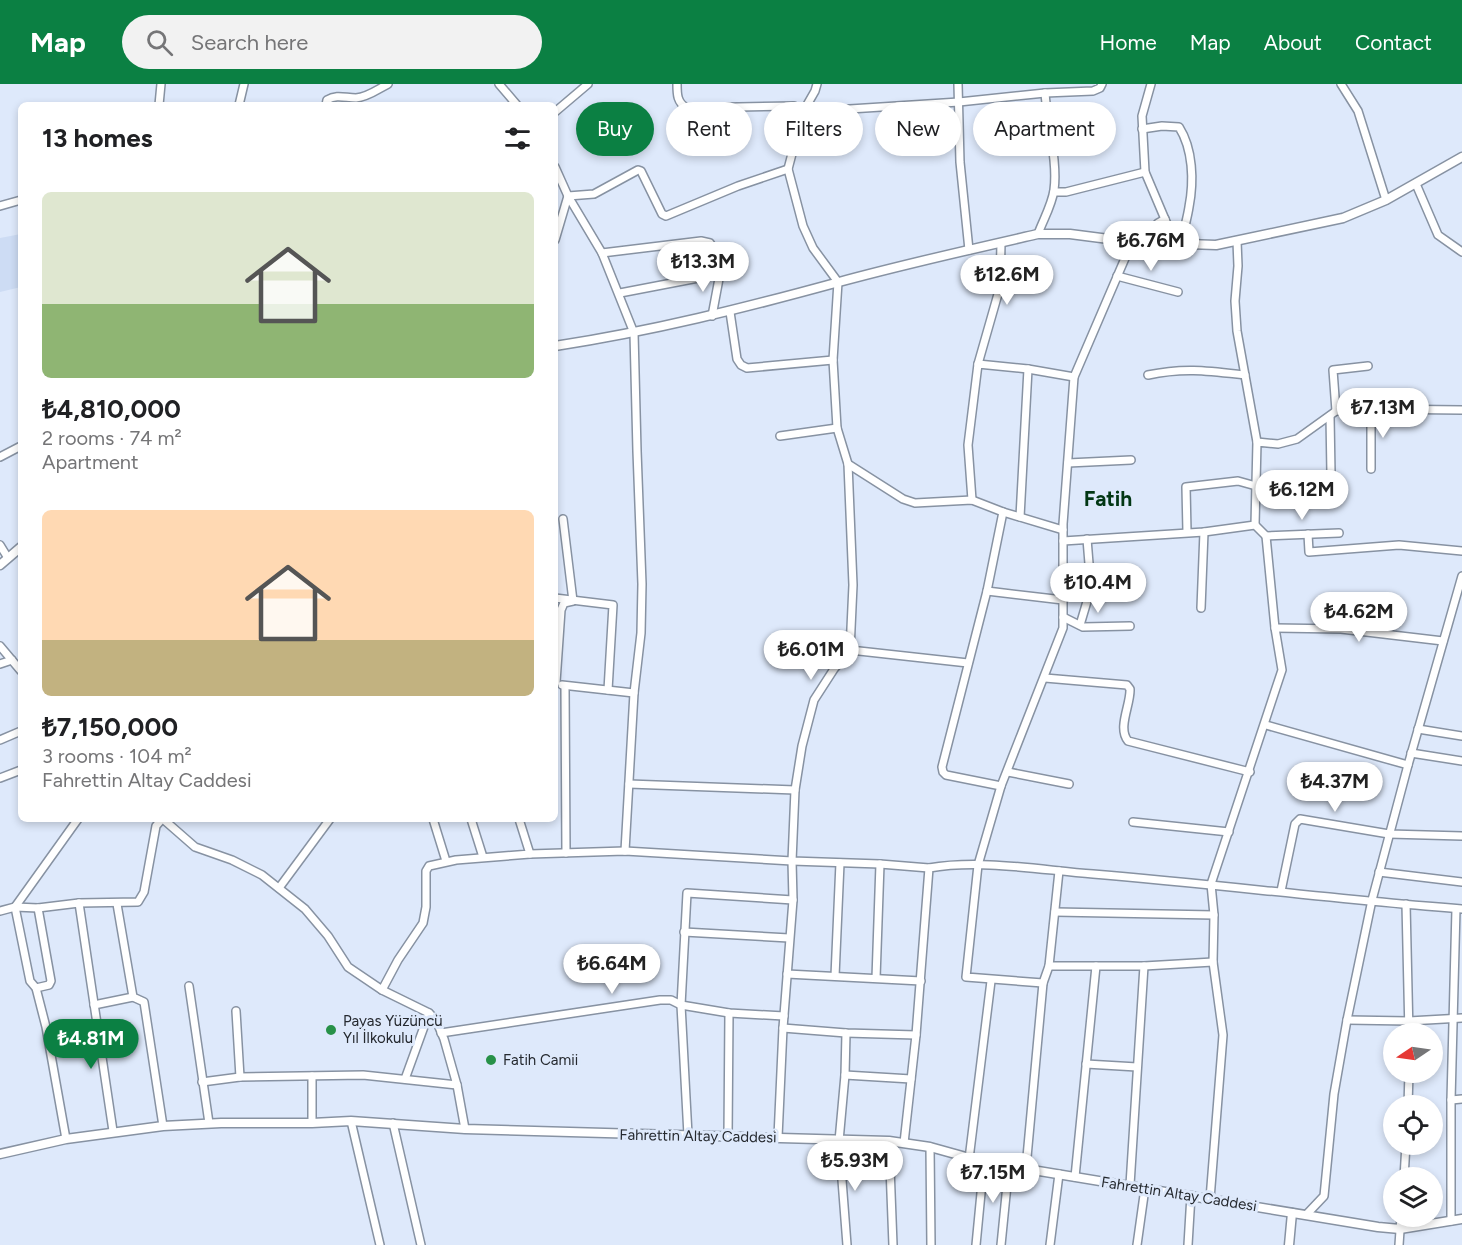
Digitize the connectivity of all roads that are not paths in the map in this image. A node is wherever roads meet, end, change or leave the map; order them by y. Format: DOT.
graph roads {
  1 [pos="161,84"];
  2 [pos="244,84"];
  3 [pos="388,84"];
  4 [pos="500,84"];
  5 [pos="588,84"];
  6 [pos="677,84"];
  7 [pos="817,84"];
  8 [pos="958,84"];
  9 [pos="1102,84"];
  10 [pos="1151,84"];
  11 [pos="1341,84"];
  12 [pos="1045,93"];
  13 [pos="159,102"];
  14 [pos="240,102"];
  15 [pos="327,102"];
  16 [pos="515,102"];
  17 [pos="809,102"];
  18 [pos="959,102"];
  19 [pos="764,107"];
  20 [pos="558,109"];
  21 [pos="1142,129"];
  22 [pos="791,156"];
  23 [pos="960,156"];
  24 [pos="1462,157"];
  25 [pos="788,169"];
  26 [pos="1145,172"];
  27 [pos="558,174"];
  28 [pos="1416,184"];
  29 [pos="1053,192"];
  30 [pos="568,196"];
  31 [pos="1386,200"];
  32 [pos="18,201"];
  33 [pos="0,206"];
  34 [pos="1165,219"];
  35 [pos="558,230"];
  36 [pos="1038,234"];
  37 [pos="1237,241"];
  38 [pos="1135,242"];
  39 [pos="1001,243"];
  40 [pos="1171,244"];
  41 [pos="1182,244"];
  42 [pos="969,250"];
  43 [pos="1462,252"];
  44 [pos="602,253"];
  45 [pos="719,274"];
  46 [pos="1117,276"];
  47 [pos="838,282"];
  48 [pos="1178,292"];
  49 [pos="620,293"];
  50 [pos="730,312"];
  51 [pos="712,316"];
  52 [pos="634,333"];
  53 [pos="558,345"];
  54 [pos="833,360"];
  55 [pos="978,364"];
  56 [pos="1368,366"];
  57 [pos="1028,369"];
  58 [pos="1148,375"];
  59 [pos="1245,375"];
  60 [pos="1074,377"];
  61 [pos="1371,409"];
  62 [pos="1462,410"];
  63 [pos="1333,414"];
  64 [pos="837,428"];
  65 [pos="780,436"];
  66 [pos="1257,442"];
  67 [pos="18,448"];
  68 [pos="0,457"];
  69 [pos="1131,460"];
  70 [pos="1068,463"];
  71 [pos="848,465"];
  72 [pos="1371,469"];
  73 [pos="1256,486"];
  74 [pos="972,500"];
  75 [pos="1003,512"];
  76 [pos="1020,517"];
  77 [pos="563,519"];
  78 [pos="1255,525"];
  79 [pos="1063,530"];
  80 [pos="1187,532"];
  81 [pos="1204,532"];
  82 [pos="1339,532"];
  83 [pos="1308,534"];
  84 [pos="1266,536"];
  85 [pos="1087,539"];
  86 [pos="1063,541"];
  87 [pos="0,545"];
  88 [pos="18,550"];
  89 [pos="1462,551"];
  90 [pos="9,558"];
  91 [pos="0,565"];
  92 [pos="1462,576"];
  93 [pos="987,591"];
  94 [pos="558,598"];
  95 [pos="1063,600"];
  96 [pos="573,601"];
  97 [pos="1201,608"];
  98 [pos="1063,617"];
  99 [pos="1080,625"];
  100 [pos="1130,626"];
  101 [pos="1275,628"];
  102 [pos="1443,641"];
  103 [pos="0,646"];
  104 [pos="850,650"];
  105 [pos="558,654"];
  106 [pos="12,660"];
  107 [pos="968,663"];
  108 [pos="0,664"];
  109 [pos="18,667"];
  110 [pos="1045,678"];
  111 [pos="558,684"];
  112 [pos="565,687"];
  113 [pos="608,690"];
  114 [pos="634,693"];
  115 [pos="1266,724"];
  116 [pos="1418,729"];
  117 [pos="18,732"];
  118 [pos="1462,736"];
  119 [pos="0,740"];
  120 [pos="1411,753"];
  121 [pos="1462,761"];
  122 [pos="1408,765"];
  123 [pos="18,771"];
  124 [pos="1008,772"];
  125 [pos="1250,772"];
  126 [pos="0,778"];
  127 [pos="629,784"];
  128 [pos="1069,784"];
  129 [pos="1001,786"];
  130 [pos="795,790"];
  131 [pos="76,822"];
  132 [pos="160,822"];
  133 [pos="166,822"];
  134 [pos="328,822"];
  135 [pos="434,822"];
  136 [pos="472,822"];
  137 [pos="520,822"];
  138 [pos="1133,822"];
  139 [pos="1229,832"];
  140 [pos="1389,834"];
  141 [pos="1462,836"];
  142 [pos="625,851"];
  143 [pos="566,853"];
  144 [pos="530,854"];
  145 [pos="483,857"];
  146 [pos="446,861"];
  147 [pos="792,861"];
  148 [pos="840,863"];
  149 [pos="880,864"];
  150 [pos="978,865"];
  151 [pos="929,868"];
  152 [pos="1059,871"];
  153 [pos="1379,872"];
  154 [pos="1462,882"];
  155 [pos="1211,884"];
  156 [pos="279,888"];
  157 [pos="1281,891"];
  158 [pos="794,900"];
  159 [pos="1371,900"];
  160 [pos="79,903"];
  161 [pos="117,904"];
  162 [pos="1406,904"];
  163 [pos="15,907"];
  164 [pos="39,908"];
  165 [pos="1459,909"];
  166 [pos="0,911"];
  167 [pos="1055,912"];
  168 [pos="1214,915"];
  169 [pos="684,932"];
  170 [pos="789,938"];
  171 [pos="1213,962"];
  172 [pos="1049,966"];
  173 [pos="1096,966"];
  174 [pos="1144,966"];
  175 [pos="787,974"];
  176 [pos="835,976"];
  177 [pos="876,978"];
  178 [pos="921,981"];
  179 [pos="991,981"];
  180 [pos="1043,983"];
  181 [pos="189,986"];
  182 [pos="36,988"];
  183 [pos="382,990"];
  184 [pos="133,997"];
  185 [pos="94,1005"];
  186 [pos="681,1005"];
  187 [pos="236,1011"];
  188 [pos="429,1013"];
  189 [pos="729,1013"];
  190 [pos="784,1016"];
  191 [pos="1462,1018"];
  192 [pos="1453,1019"];
  193 [pos="1347,1020"];
  194 [pos="1409,1021"];
  195 [pos="783,1028"];
  196 [pos="441,1033"];
  197 [pos="846,1033"];
  198 [pos="916,1035"];
  199 [pos="1086,1065"];
  200 [pos="1137,1067"];
  201 [pos="845,1075"];
  202 [pos="312,1076"];
  203 [pos="240,1077"];
  204 [pos="405,1079"];
  205 [pos="911,1079"];
  206 [pos="202,1082"];
  207 [pos="458,1085"];
  208 [pos="1462,1099"];
  209 [pos="1451,1100"];
  210 [pos="351,1121"];
  211 [pos="209,1123"];
  212 [pos="312,1123"];
  213 [pos="393,1123"];
  214 [pos="163,1126"];
  215 [pos="465,1129"];
  216 [pos="113,1131"];
  217 [pos="688,1135"];
  218 [pos="728,1137"];
  219 [pos="778,1137"];
  220 [pos="66,1139"];
  221 [pos="839,1141"];
  222 [pos="889,1141"];
  223 [pos="904,1143"];
  224 [pos="930,1147"];
  225 [pos="0,1154"];
  226 [pos="969,1159"];
  227 [pos="984,1162"];
  228 [pos="1009,1165"];
  229 [pos="1026,1168"];
  230 [pos="1059,1174"];
  231 [pos="1075,1177"];
  232 [pos="1130,1185"];
  233 [pos="1145,1188"];
  234 [pos="1191,1196"];
  235 [pos="1210,1199"];
  236 [pos="1292,1213"];
  237 [pos="1305,1215"];
  238 [pos="1462,1219"];
  239 [pos="1451,1221"];
  240 [pos="1400,1228"];
  241 [pos="380,1245"];
  242 [pos="421,1245"];
  243 [pos="847,1245"];
  244 [pos="893,1245"];
  245 [pos="931,1245"];
  246 [pos="975,1245"];
  247 [pos="1001,1245"];
  248 [pos="1050,1245"];
  249 [pos="1137,1245"];
  250 [pos="1188,1245"];
  251 [pos="1289,1245"];
  252 [pos="1399,1245"];
  1 -- 13 [label="street"];
  2 -- 14 [label="street"];
  3 -- 15 [label="street"];
  4 -- 16 [label="street"];
  5 -- 20 [label="street"];
  6 -- 19 [label="street"];
  7 -- 17 [label="street"];
  8 -- 18 [label="street"];
  9 -- 12 [label="street"];
  10 -- 21 [label="street"];
  11 -- 31 [label="street"];
  12 -- 18 [label="street"];
  12 -- 29 [label="street"];
  21 -- 26 [label="street"];
  21 -- 41 [label="street"];
  22 -- 25 [label="street"];
  23 -- 42 [label="street"];
  24 -- 28 [label="street"];
  25 -- 30 [label="street"];
  25 -- 47 [label="street"];
  26 -- 29 [label="street"];
  26 -- 34 [label="street"];
  27 -- 30 [label="street"];
  28 -- 31 [label="street"];
  28 -- 43 [label="street"];
  29 -- 36 [label="street"];
  30 -- 35 [label="street"];
  30 -- 44 [label="street"];
  31 -- 37 [label="street"];
  32 -- 33 [label="street"];
  34 -- 38 [label="street"];
  34 -- 40 [label="street"];
  36 -- 38 [label="street"];
  36 -- 39 [label="street"];
  37 -- 41 [label="street"];
  37 -- 59 [label="street"];
  38 -- 40 [label="street"];
  38 -- 46 [label="street"];
  39 -- 42 [label="street"];
  39 -- 55 [label="street"];
  40 -- 41 [label="street"];
  42 -- 47 [label="street"];
  44 -- 45 [label="street"];
  44 -- 49 [label="street"];
  45 -- 49 [label="street"];
  45 -- 51 [label="street"];
  46 -- 48 [label="street"];
  46 -- 60 [label="street"];
  47 -- 50 [label="street"];
  47 -- 54 [label="street"];
  49 -- 52 [label="street"];
  50 -- 51 [label="street"];
  50 -- 54 [label="street"];
  51 -- 52 [label="street"];
  52 -- 53 [label="street"];
  52 -- 114 [label="street"];
  54 -- 64 [label="street"];
  55 -- 57 [label="street"];
  55 -- 74 [label="street"];
  56 -- 63 [label="street"];
  57 -- 60 [label="street"];
  57 -- 76 [label="street"];
  58 -- 59 [label="street"];
  59 -- 66 [label="street"];
  60 -- 70 [label="street"];
  61 -- 62 [label="street"];
  61 -- 63 [label="street"];
  61 -- 72 [label="street"];
  63 -- 66 [label="street"];
  63 -- 73 [label="street"];
  64 -- 65 [label="street"];
  64 -- 71 [label="street"];
  66 -- 73 [label="street"];
  67 -- 68 [label="street"];
  69 -- 70 [label="street"];
  70 -- 79 [label="street"];
  71 -- 74 [label="street"];
  71 -- 104 [label="street"];
  73 -- 78 [label="street"];
  73 -- 80 [label="street"];
  74 -- 75 [label="street"];
  75 -- 76 [label="street"];
  75 -- 93 [label="street"];
  76 -- 79 [label="street"];
  77 -- 96 [label="street"];
  78 -- 81 [label="street"];
  78 -- 84 [label="street"];
  79 -- 86 [label="street"];
  80 -- 81 [label="street"];
  80 -- 85 [label="street"];
  81 -- 97 [label="street"];
  82 -- 83 [label="street"];
  83 -- 84 [label="street"];
  83 -- 89 [label="street"];
  84 -- 101 [label="street"];
  85 -- 86 [label="street"];
  85 -- 99 [label="street"];
  86 -- 95 [label="street"];
  87 -- 90 [label="street"];
  88 -- 90 [label="street"];
  90 -- 91 [label="street"];
  92 -- 102 [label="street"];
  93 -- 95 [label="street"];
  93 -- 107 [label="street"];
  94 -- 96 [label="street"];
  95 -- 98 [label="street"];
  96 -- 105 [label="street"];
  96 -- 113 [label="street"];
  98 -- 99 [label="street"];
  98 -- 110 [label="street"];
  99 -- 100 [label="street"];
  101 -- 102 [label="street"];
  101 -- 115 [label="street"];
  102 -- 116 [label="street"];
  103 -- 106 [label="street"];
  104 -- 107 [label="street"];
  104 -- 130 [label="street"];
  106 -- 108 [label="street"];
  106 -- 109 [label="street"];
  107 -- 129 [label="street"];
  110 -- 124 [label="street"];
  110 -- 125 [label="street"];
  111 -- 112 [label="street"];
  112 -- 113 [label="street"];
  112 -- 143 [label="street"];
  113 -- 114 [label="street"];
  114 -- 127 [label="street"];
  115 -- 122 [label="street"];
  115 -- 125 [label="street"];
  116 -- 118 [label="street"];
  116 -- 120 [label="street"];
  117 -- 119 [label="street"];
  120 -- 121 [label="street"];
  120 -- 122 [label="street"];
  122 -- 140 [label="street"];
  123 -- 126 [label="street"];
  124 -- 128 [label="street"];
  124 -- 129 [label="street"];
  125 -- 139 [label="street"];
  127 -- 130 [label="street"];
  127 -- 142 [label="street"];
  129 -- 150 [label="street"];
  130 -- 147 [label="street"];
  131 -- 163 [label="street"];
  132 -- 161 [label="street"];
  133 -- 156 [label="street"];
  134 -- 156 [label="street"];
  135 -- 146 [label="street"];
  136 -- 145 [label="street"];
  137 -- 144 [label="street"];
  138 -- 139 [label="street"];
  139 -- 155 [label="street"];
  140 -- 141 [label="street"];
  140 -- 153 [label="street"];
  140 -- 157 [label="street"];
  142 -- 143 [label="street"];
  142 -- 147 [label="street"];
  143 -- 144 [label="street"];
  144 -- 145 [label="street"];
  145 -- 146 [label="street"];
  146 -- 183 [label="street"];
  147 -- 148 [label="street"];
  147 -- 158 [label="street"];
  148 -- 149 [label="street"];
  148 -- 176 [label="street"];
  149 -- 151 [label="street"];
  149 -- 177 [label="street"];
  150 -- 151 [label="street"];
  150 -- 152 [label="street"];
  150 -- 179 [label="street"];
  151 -- 178 [label="street"];
  152 -- 155 [label="street"];
  152 -- 167 [label="street"];
  153 -- 154 [label="street"];
  153 -- 159 [label="street"];
  155 -- 157 [label="street"];
  155 -- 168 [label="street"];
  156 -- 183 [label="street"];
  157 -- 159 [label="street"];
  158 -- 169 [label="street"];
  158 -- 170 [label="street"];
  159 -- 162 [label="street"];
  159 -- 193 [label="street"];
  160 -- 161 [label="street"];
  160 -- 164 [label="street"];
  160 -- 185 [label="street"];
  161 -- 184 [label="street"];
  162 -- 165 [label="street"];
  162 -- 194 [label="street"];
  163 -- 164 [label="street"];
  163 -- 166 [label="street"];
  163 -- 182 [label="street"];
  164 -- 182 [label="street"];
  165 -- 192 [label="street"];
  167 -- 168 [label="street"];
  167 -- 172 [label="street"];
  168 -- 171 [label="street"];
  169 -- 170 [label="street"];
  169 -- 186 [label="street"];
  170 -- 175 [label="street"];
  171 -- 174 [label="street"];
  171 -- 235 [label="street"];
  172 -- 173 [label="street"];
  172 -- 180 [label="street"];
  173 -- 174 [label="street"];
  173 -- 199 [label="street"];
  174 -- 200 [label="street"];
  175 -- 176 [label="street"];
  175 -- 190 [label="street"];
  176 -- 177 [label="street"];
  177 -- 178 [label="street"];
  178 -- 198 [label="street"];
  179 -- 180 [label="street"];
  179 -- 226 [label="street"];
  180 -- 229 [label="street"];
  181 -- 206 [label="street"];
  182 -- 220 [label="street"];
  183 -- 188 [label="street"];
  184 -- 185 [label="street"];
  184 -- 214 [label="street"];
  185 -- 216 [label="street"];
  186 -- 189 [label="street"];
  186 -- 196 [label="street"];
  186 -- 217 [label="street"];
  187 -- 203 [label="street"];
  188 -- 196 [label="street"];
  188 -- 204 [label="street"];
  189 -- 190 [label="street"];
  189 -- 218 [label="street"];
  190 -- 195 [label="street"];
  191 -- 192 [label="street"];
  192 -- 194 [label="street"];
  192 -- 209 [label="street"];
  193 -- 194 [label="street"];
  193 -- 237 [label="street"];
  195 -- 197 [label="street"];
  195 -- 219 [label="street"];
  196 -- 207 [label="street"];
  197 -- 198 [label="street"];
  197 -- 201 [label="street"];
  198 -- 205 [label="street"];
  199 -- 200 [label="street"];
  199 -- 231 [label="street"];
  200 -- 232 [label="street"];
  201 -- 205 [label="street"];
  201 -- 221 [label="street"];
  202 -- 203 [label="street"];
  202 -- 204 [label="street"];
  202 -- 212 [label="street"];
  203 -- 206 [label="street"];
  204 -- 207 [label="street"];
  205 -- 223 [label="street"];
  206 -- 211 [label="street"];
  207 -- 215 [label="street"];
  208 -- 209 [label="street"];
  209 -- 239 [label="street"];
  210 -- 212 [label="street, Fahrettin Altay Caddesi"];
  210 -- 213 [label="street, Fahrettin Altay Caddesi"];
  210 -- 241 [label="street"];
  211 -- 212 [label="street, Fahrettin Altay Caddesi"];
  211 -- 214 [label="street, Fahrettin Altay Caddesi"];
  213 -- 215 [label="street, Fahrettin Altay Caddesi"];
  213 -- 242 [label="street"];
  214 -- 216 [label="street, Fahrettin Altay Caddesi"];
  215 -- 217 [label="street, Fahrettin Altay Caddesi"];
  216 -- 220 [label="street, Fahrettin Altay Caddesi"];
  217 -- 218 [label="street, Fahrettin Altay Caddesi"];
  218 -- 219 [label="street, Fahrettin Altay Caddesi"];
  219 -- 221 [label="street, Fahrettin Altay Caddesi"];
  220 -- 225 [label="street, Fahrettin Altay Caddesi"];
  221 -- 222 [label="street, Fahrettin Altay Caddesi"];
  221 -- 243 [label="street"];
  222 -- 223 [label="street, Fahrettin Altay Caddesi"];
  222 -- 244 [label="street"];
  223 -- 224 [label="street, Fahrettin Altay Caddesi"];
  224 -- 226 [label="street, Fahrettin Altay Caddesi"];
  224 -- 245 [label="street"];
  226 -- 227 [label="street, Fahrettin Altay Caddesi"];
  227 -- 228 [label="street, Fahrettin Altay Caddesi"];
  227 -- 246 [label="street"];
  228 -- 229 [label="street, Fahrettin Altay Caddesi"];
  228 -- 247 [label="street"];
  229 -- 230 [label="street, Fahrettin Altay Caddesi"];
  230 -- 231 [label="street, Fahrettin Altay Caddesi"];
  230 -- 248 [label="street"];
  231 -- 232 [label="street, Fahrettin Altay Caddesi"];
  232 -- 233 [label="street, Fahrettin Altay Caddesi"];
  233 -- 234 [label="street, Fahrettin Altay Caddesi"];
  233 -- 249 [label="street"];
  234 -- 235 [label="street, Fahrettin Altay Caddesi"];
  234 -- 250 [label="street"];
  235 -- 236 [label="street, Fahrettin Altay Caddesi"];
  236 -- 237 [label="street, Fahrettin Altay Caddesi"];
  236 -- 251 [label="street"];
  237 -- 240 [label="street, Fahrettin Altay Caddesi"];
  238 -- 239 [label="street, Fahrettin Altay Caddesi"];
  239 -- 240 [label="street, Fahrettin Altay Caddesi"];
  240 -- 252 [label="street"];
}
